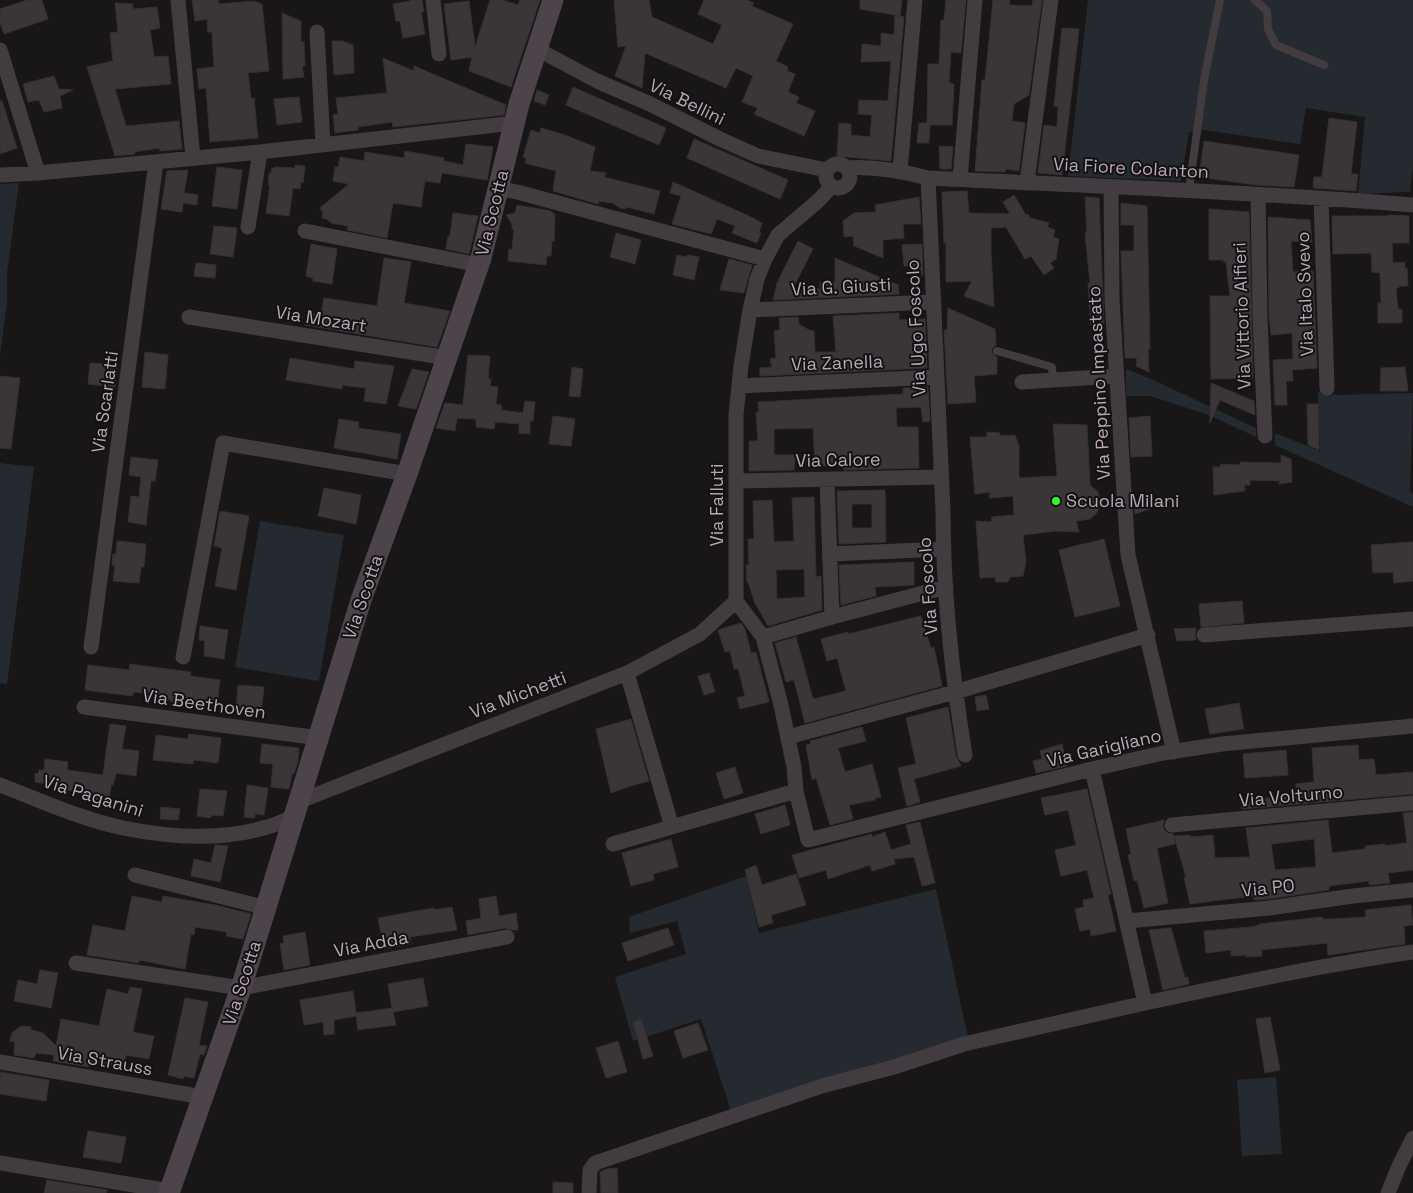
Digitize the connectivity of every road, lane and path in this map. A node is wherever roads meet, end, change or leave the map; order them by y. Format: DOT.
graph roads {
  1 [pos="178,0"];
  2 [pos="433,0"];
  3 [pos="553,0"];
  4 [pos="915,0"];
  5 [pos="975,0"];
  6 [pos="1051,0"];
  7 [pos="1220,0"];
  8 [pos="1255,0"];
  9 [pos="317,32"];
  10 [pos="537,49"];
  11 [pos="0,50"];
  12 [pos="439,54"];
  13 [pos="1324,66"];
  14 [pos="514,123"];
  15 [pos="323,144"];
  16 [pos="260,152"];
  17 [pos="193,158"];
  18 [pos="156,162"];
  19 [pos="847,168"];
  20 [pos="827,170"];
  21 [pos="900,171"];
  22 [pos="38,173"];
  23 [pos="0,175"];
  24 [pos="928,178"];
  25 [pos="960,179"];
  26 [pos="1027,182"];
  27 [pos="832,186"];
  28 [pos="1111,186"];
  29 [pos="498,188"];
  30 [pos="1189,190"];
  31 [pos="1258,195"];
  32 [pos="1321,198"];
  33 [pos="1413,205"];
  34 [pos="248,227"];
  35 [pos="305,231"];
  36 [pos="764,259"];
  37 [pos="479,265"];
  38 [pos="933,302"];
  39 [pos="750,310"];
  40 [pos="189,316"];
  41 [pos="997,351"];
  42 [pos="448,358"];
  43 [pos="1116,376"];
  44 [pos="937,377"];
  45 [pos="1053,380"];
  46 [pos="1022,382"];
  47 [pos="739,386"];
  48 [pos="1327,388"];
  49 [pos="1265,436"];
  50 [pos="407,474"];
  51 [pos="941,476"];
  52 [pos="827,480"];
  53 [pos="736,481"];
  54 [pos="943,549"];
  55 [pos="831,554"];
  56 [pos="946,587"];
  57 [pos="736,601"];
  58 [pos="832,616"];
  59 [pos="1413,619"];
  60 [pos="1148,635"];
  61 [pos="1204,635"];
  62 [pos="762,637"];
  63 [pos="91,647"];
  64 [pos="184,657"];
  65 [pos="628,673"];
  66 [pos="955,692"];
  67 [pos="84,707"];
  68 [pos="1413,726"];
  69 [pos="788,737"];
  70 [pos="319,738"];
  71 [pos="1174,752"];
  72 [pos="965,755"];
  73 [pos="1092,769"];
  74 [pos="0,785"];
  75 [pos="796,791"];
  76 [pos="1413,804"];
  77 [pos="297,809"];
  78 [pos="1172,825"];
  79 [pos="672,827"];
  80 [pos="613,844"];
  81 [pos="135,875"];
  82 [pos="1413,890"];
  83 [pos="267,908"];
  84 [pos="1127,921"];
  85 [pos="507,937"];
  86 [pos="1413,952"];
  87 [pos="76,963"];
  88 [pos="241,988"];
  89 [pos="1145,1003"];
  90 [pos="0,1062"];
  91 [pos="203,1097"];
  92 [pos="1413,1138"];
  93 [pos="0,1163"];
  94 [pos="170,1192"];
  95 [pos="589,1193"];
  96 [pos="1388,1193"];
  1 -- 17 [label="street"];
  2 -- 12 [label="street"];
  3 -- 10 [label="street, Via Scotta"];
  4 -- 21 [label="street"];
  5 -- 25 [label="street"];
  6 -- 26 [label="street"];
  7 -- 30 [label="lane"];
  8 -- 13 [label="lane"];
  9 -- 15 [label="street"];
  10 -- 14 [label="street, Via Scotta"];
  10 -- 20 [label="street, Via Bellini"];
  11 -- 22 [label="street"];
  14 -- 15 [label="street"];
  14 -- 29 [label="street, Via Scotta"];
  15 -- 16 [label="street"];
  16 -- 17 [label="street"];
  16 -- 34 [label="street"];
  17 -- 18 [label="street"];
  18 -- 22 [label="street"];
  18 -- 63 [label="street, Via Scarlatti"];
  19 -- 20 [label="street"];
  19 -- 21 [label="street, Via Fiore Colanton"];
  19 -- 27 [label="street"];
  20 -- 27 [label="street"];
  21 -- 24 [label="street, Via Fiore Colanton"];
  22 -- 23 [label="street"];
  24 -- 25 [label="street, Via Fiore Colanton"];
  24 -- 38 [label="street, Via Ugo Foscolo"];
  25 -- 26 [label="street, Via Fiore Colanton"];
  26 -- 28 [label="street, Via Fiore Colanton"];
  27 -- 36 [label="street, Via Falluti"];
  28 -- 30 [label="street, Via Fiore Colanton"];
  28 -- 43 [label="street, Via Peppino Impastato"];
  29 -- 36 [label="street"];
  29 -- 37 [label="street, Via Scotta"];
  30 -- 31 [label="street, Via Fiore Colanton"];
  31 -- 32 [label="street, Via Fiore Colanton"];
  31 -- 49 [label="street, Via Vittorio Alfieri"];
  32 -- 33 [label="street, Via Fiore Colanton"];
  32 -- 48 [label="street, Via Italo Svevo"];
  35 -- 37 [label="street"];
  36 -- 39 [label="street, Via Falluti"];
  37 -- 42 [label="street, Via Scotta"];
  38 -- 39 [label="street, Via G. Giusti"];
  38 -- 44 [label="street, Via Ugo Foscolo"];
  39 -- 47 [label="street, Via Falluti"];
  40 -- 42 [label="street, Via Mozart"];
  41 -- 45 [label="lane"];
  42 -- 50 [label="street, Via Scotta"];
  43 -- 45 [label="street"];
  43 -- 60 [label="street, Via Peppino Impastato"];
  44 -- 47 [label="street, Via Zanella"];
  44 -- 51 [label="street, Via Ugo Foscolo"];
  45 -- 46 [label="street"];
  47 -- 53 [label="street, Via Falluti"];
  50 -- 64 [label="street"];
  50 -- 70 [label="street, Via Scotta"];
  51 -- 52 [label="street, Via Calore"];
  51 -- 54 [label="street, Via Foscolo"];
  52 -- 53 [label="street, Via Calore"];
  52 -- 55 [label="street"];
  53 -- 57 [label="street, Via Falluti"];
  54 -- 55 [label="street"];
  54 -- 56 [label="street, Via Foscolo"];
  55 -- 58 [label="street"];
  56 -- 58 [label="street"];
  56 -- 66 [label="street, Via Foscolo"];
  57 -- 62 [label="street"];
  57 -- 65 [label="street, Via Michetti"];
  58 -- 62 [label="street"];
  59 -- 61 [label="street"];
  60 -- 66 [label="street"];
  60 -- 71 [label="street, Via Peppino Impastato"];
  62 -- 69 [label="street"];
  65 -- 77 [label="street, Via Michetti"];
  65 -- 79 [label="street"];
  66 -- 69 [label="street"];
  66 -- 72 [label="street, Via Foscolo"];
  67 -- 70 [label="street, Via Beethoven"];
  68 -- 71 [label="street, Via Garigliano"];
  69 -- 75 [label="street"];
  70 -- 77 [label="street, Via Scotta"];
  71 -- 73 [label="street, Via Garigliano"];
  73 -- 75 [label="street, Via Garigliano"];
  73 -- 84 [label="street"];
  74 -- 77 [label="street, Via Paganini"];
  75 -- 79 [label="street"];
  76 -- 78 [label="street, Via Volturno"];
  77 -- 83 [label="street, Via Scotta"];
  79 -- 80 [label="street"];
  81 -- 83 [label="street"];
  82 -- 84 [label="street, Via PO"];
  83 -- 88 [label="street, Via Scotta"];
  84 -- 89 [label="street"];
  85 -- 88 [label="street, Via Adda"];
  86 -- 89 [label="street"];
  87 -- 88 [label="street, Via Adda"];
  88 -- 91 [label="street, Via Scotta"];
  89 -- 95 [label="street"];
  90 -- 91 [label="street, Via Strauss"];
  91 -- 94 [label="street, Via Scotta"];
  92 -- 96 [label="street"];
  93 -- 94 [label="street"];
}
